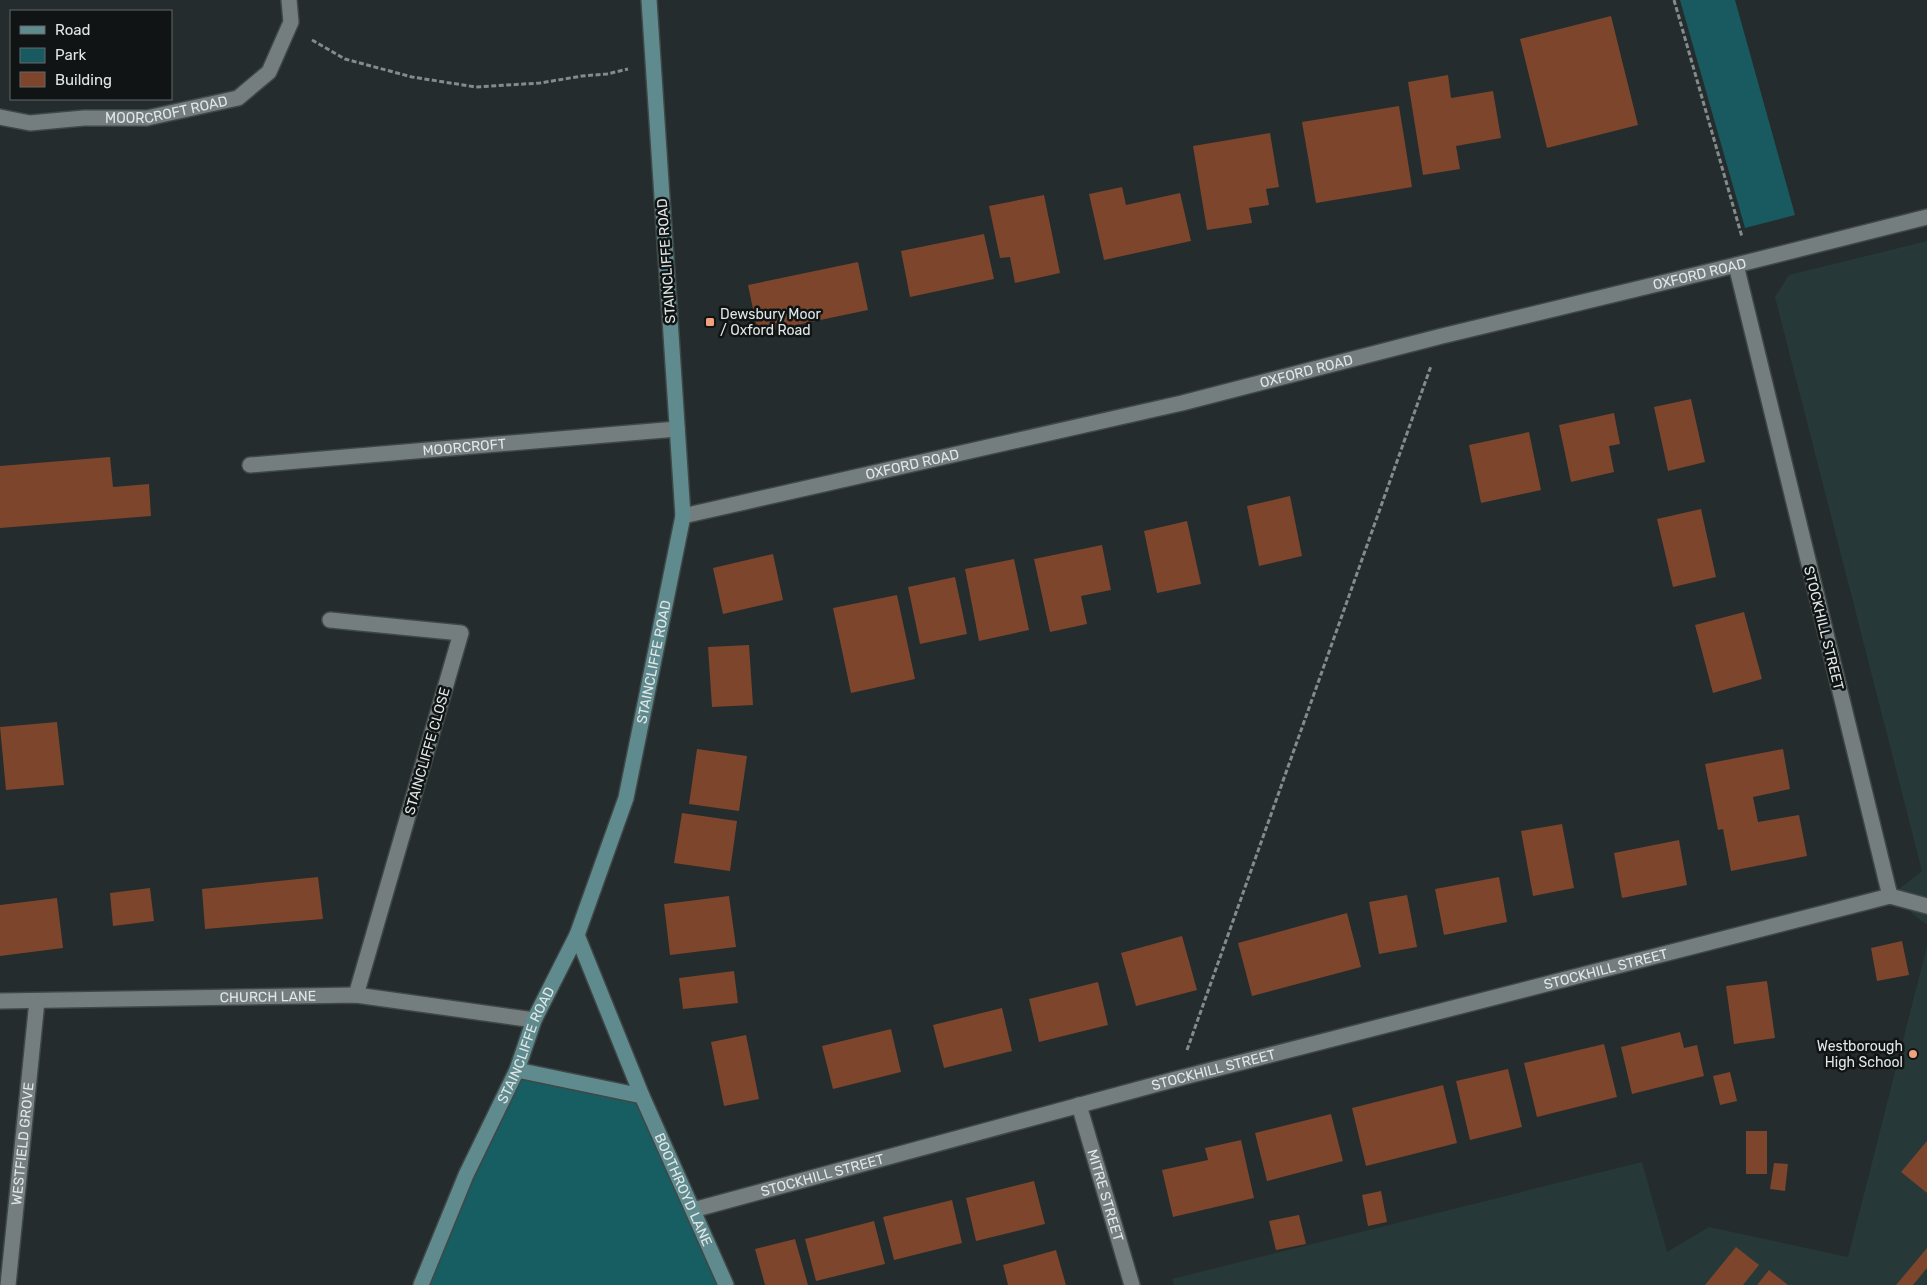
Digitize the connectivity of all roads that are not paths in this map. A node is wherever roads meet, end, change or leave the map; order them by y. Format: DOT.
graph roads {
  1 [pos="289,0"];
  2 [pos="648,0"];
  3 [pos="0,117"];
  4 [pos="1927,216"];
  5 [pos="1743,263"];
  6 [pos="677,430"];
  7 [pos="250,465"];
  8 [pos="683,516"];
  9 [pos="330,620"];
  10 [pos="1890,896"];
  11 [pos="1927,906"];
  12 [pos="577,935"];
  13 [pos="356,995"];
  14 [pos="37,1000"];
  15 [pos="0,1001"];
  16 [pos="534,1020"];
  17 [pos="517,1070"];
  18 [pos="642,1096"];
  19 [pos="1079,1105"];
  20 [pos="693,1210"];
  21 [pos="8,1285"];
  22 [pos="421,1285"];
  23 [pos="726,1285"];
  24 [pos="1132,1285"];
  1 -- 3 [label="street, MOORCROFT ROAD"];
  2 -- 6 [label="street, STAINCLIFFE ROAD"];
  4 -- 5 [label="street, OXFORD ROAD"];
  5 -- 8 [label="street, OXFORD ROAD"];
  5 -- 10 [label="street, STOCKHILL STREET"];
  6 -- 7 [label="street, MOORCROFT"];
  6 -- 8 [label="street, STAINCLIFFE ROAD"];
  8 -- 12 [label="street, STAINCLIFFE ROAD"];
  9 -- 13 [label="street, STAINCLIFFE CLOSE"];
  10 -- 11 [label="street"];
  10 -- 19 [label="street, STOCKHILL STREET"];
  12 -- 16 [label="street, STAINCLIFFE ROAD"];
  12 -- 18 [label="street, BOOTHROYD LANE"];
  13 -- 14 [label="street, CHURCH LANE"];
  13 -- 16 [label="street, CHURCH LANE"];
  14 -- 15 [label="street, CHURCH LANE"];
  14 -- 21 [label="street, WESTFIELD GROVE"];
  16 -- 17 [label="street, STAINCLIFFE ROAD"];
  17 -- 18 [label="street"];
  17 -- 22 [label="street, STAINCLIFFE ROAD"];
  18 -- 20 [label="street, BOOTHROYD LANE"];
  19 -- 20 [label="street, STOCKHILL STREET"];
  19 -- 24 [label="street, MITRE STREET"];
  20 -- 23 [label="street, BOOTHROYD LANE"];
}
